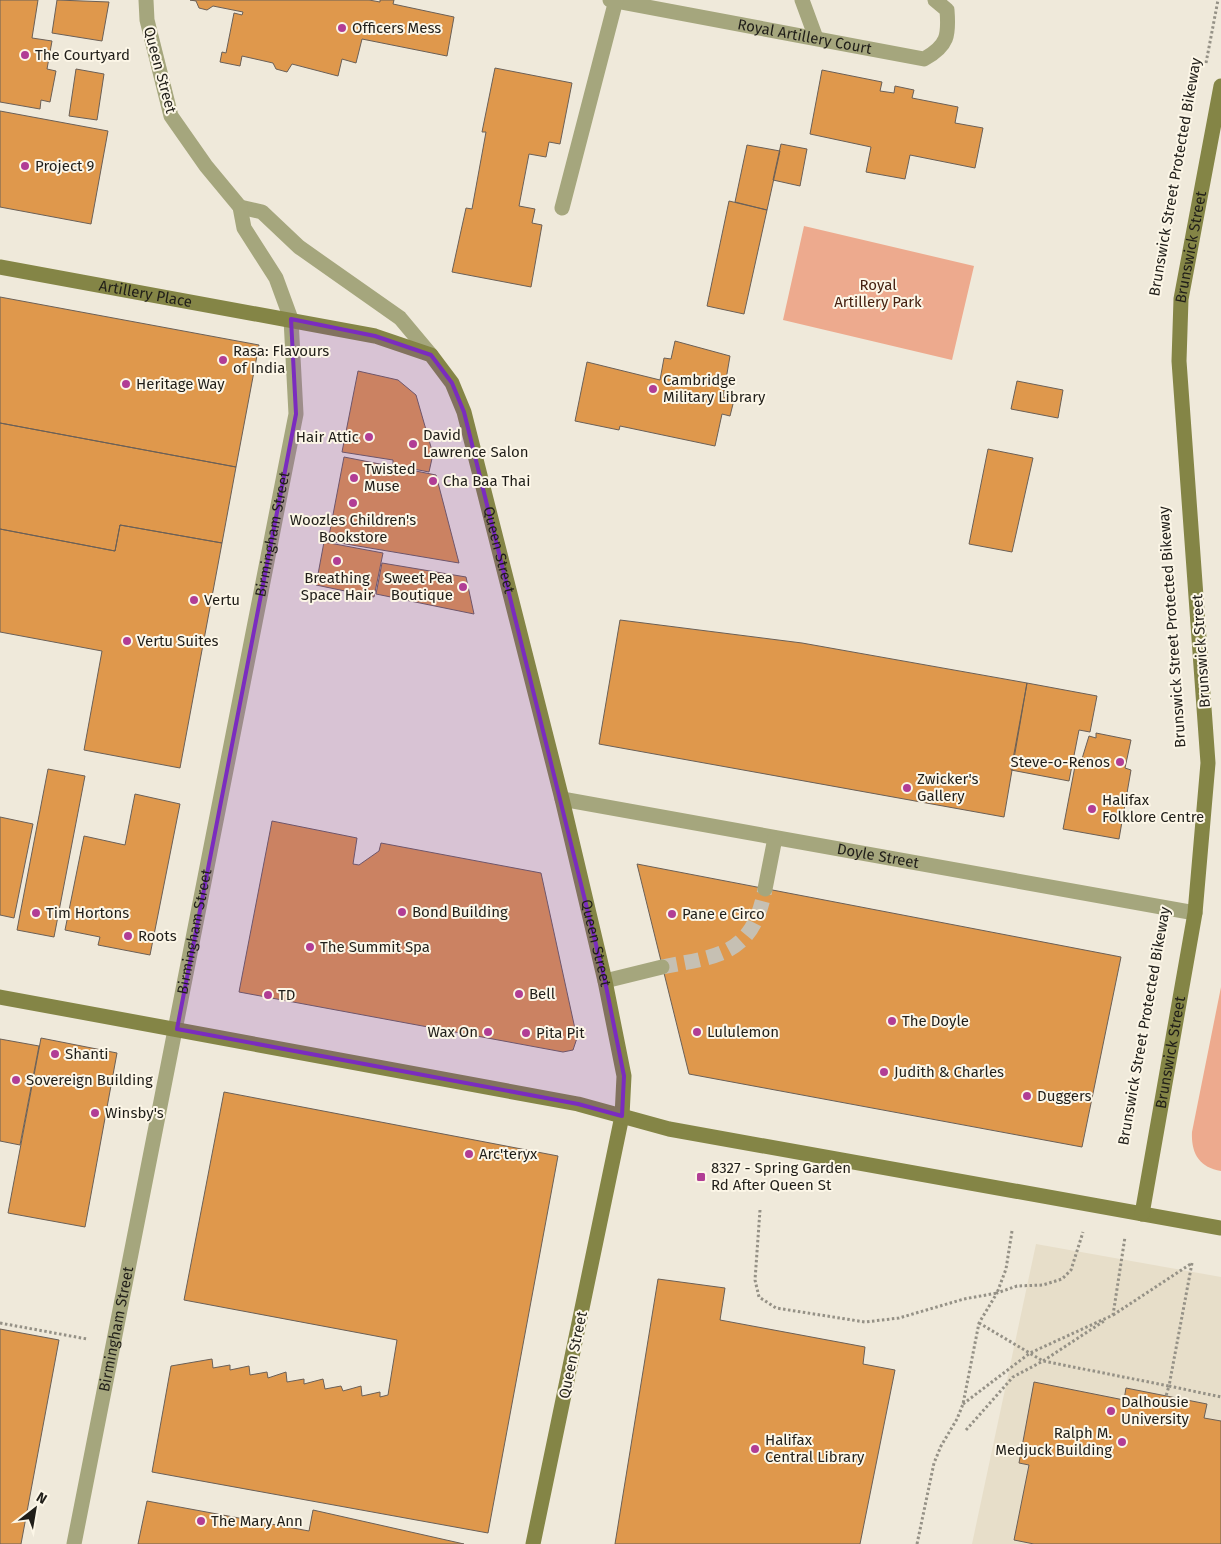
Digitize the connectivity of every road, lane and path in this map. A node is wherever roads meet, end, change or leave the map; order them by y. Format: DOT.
graph roads {
  1 [pos="146,0"];
  2 [pos="614,0"];
  3 [pos="802,0"];
  4 [pos="935,0"];
  5 [pos="1218,0"];
  6 [pos="816,38"];
  7 [pos="1205,68"];
  8 [pos="1221,86"];
  9 [pos="240,207"];
  10 [pos="562,208"];
  11 [pos="0,267"];
  12 [pos="292,319"];
  13 [pos="431,355"];
  14 [pos="562,799"];
  15 [pos="774,838"];
  16 [pos="765,889"];
  17 [pos="1195,913"];
  18 [pos="662,967"];
  19 [pos="605,981"];
  20 [pos="0,997"];
  21 [pos="177,1028"];
  22 [pos="622,1116"];
  23 [pos="1088,1204"];
  24 [pos="760,1210"];
  25 [pos="1134,1212"];
  26 [pos="1221,1228"];
  27 [pos="1012,1231"];
  28 [pos="997,1293"];
  29 [pos="1113,1314"];
  30 [pos="0,1323"];
  31 [pos="979,1323"];
  32 [pos="114,1344"];
  33 [pos="1030,1353"];
  34 [pos="1043,1361"];
  35 [pos="1169,1386"];
  36 [pos="1166,1396"];
  37 [pos="1221,1397"];
  38 [pos="963,1404"];
  39 [pos="966,1430"];
  40 [pos="74,1544"];
  41 [pos="533,1544"];
  42 [pos="917,1544"];
  1 -- 9 [label="street, Queen Street"];
  2 -- 6 [label="street, Royal Artillery Court"];
  2 -- 10 [label="street"];
  3 -- 6 [label="street"];
  4 -- 6 [label="street, Royal Artillery Court"];
  5 -- 7 [label="path, Brunswick Street Protected Bikeway"];
  8 -- 17 [label="street, Brunswick Street"];
  9 -- 12 [label="street, Queen Street"];
  9 -- 13 [label="street, Queen Street"];
  11 -- 12 [label="street, Artillery Place"];
  12 -- 13 [label="street"];
  12 -- 21 [label="street, Birmingham Street"];
  13 -- 14 [label="street, Queen Street"];
  14 -- 15 [label="street, Doyle Street"];
  14 -- 19 [label="street, Queen Street"];
  15 -- 16 [label="street"];
  15 -- 17 [label="street, Doyle Street"];
  17 -- 25 [label="street, Brunswick Street"];
  18 -- 19 [label="street"];
  19 -- 22 [label="street, Queen Street"];
  20 -- 21 [label="street"];
  21 -- 22 [label="street"];
  21 -- 32 [label="street, Birmingham Street"];
  22 -- 23 [label="street"];
  22 -- 41 [label="street, Queen Street"];
  23 -- 25 [label="street"];
  23 -- 28 [label="path"];
  24 -- 28 [label="path"];
  25 -- 26 [label="street"];
  25 -- 29 [label="path"];
  27 -- 28 [label="path"];
  28 -- 31 [label="path"];
  29 -- 33 [label="path"];
  29 -- 34 [label="path"];
  29 -- 35 [label="path"];
  30 -- 32 [label="path"];
  31 -- 33 [label="path"];
  31 -- 38 [label="path"];
  32 -- 40 [label="street, Birmingham Street"];
  33 -- 34 [label="path"];
  33 -- 38 [label="path"];
  34 -- 35 [label="path"];
  34 -- 39 [label="path"];
  35 -- 36 [label="path"];
  35 -- 37 [label="path"];
  38 -- 42 [label="path"];
}
